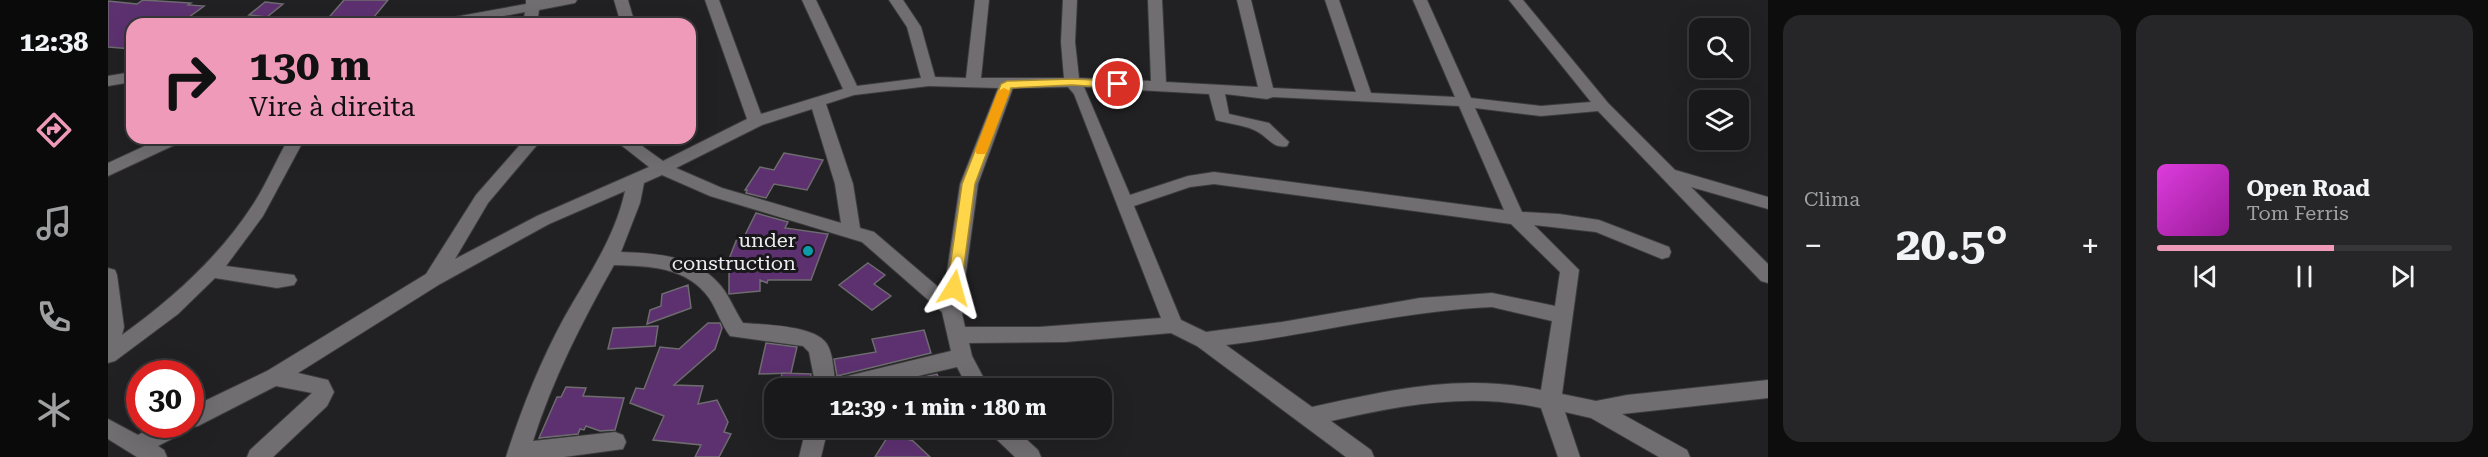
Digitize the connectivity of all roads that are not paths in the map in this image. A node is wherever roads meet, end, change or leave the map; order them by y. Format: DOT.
graph roads {
  1 [pos="570,0"];
  2 [pos="621,0"];
  3 [pos="712,0"];
  4 [pos="809,0"];
  5 [pos="896,0"];
  6 [pos="982,0"];
  7 [pos="1070,0"];
  8 [pos="1155,0"];
  9 [pos="1244,0"];
  10 [pos="1332,0"];
  11 [pos="1420,0"];
  12 [pos="1516,0"];
  13 [pos="530,15"];
  14 [pos="499,18"];
  15 [pos="626,18"];
  16 [pos="126,77"];
  17 [pos="108,81"];
  18 [pos="929,81"];
  19 [pos="973,81"];
  20 [pos="1072,82"];
  21 [pos="1007,84"];
  22 [pos="1159,86"];
  23 [pos="1216,90"];
  24 [pos="852,91"];
  25 [pos="1267,94"];
  26 [pos="1365,97"];
  27 [pos="817,101"];
  28 [pos="1464,102"];
  29 [pos="1602,106"];
  30 [pos="756,121"];
  31 [pos="1281,142"];
  32 [pos="162,144"];
  33 [pos="294,144"];
  34 [pos="530,144"];
  35 [pos="628,144"];
  36 [pos="662,168"];
  37 [pos="108,170"];
  38 [pos="1669,175"];
  39 [pos="636,179"];
  40 [pos="1126,202"];
  41 [pos="1768,203"];
  42 [pos="1516,218"];
  43 [pos="851,230"];
  44 [pos="1662,252"];
  45 [pos="609,258"];
  46 [pos="213,271"];
  47 [pos="108,275"];
  48 [pos="1768,276"];
  49 [pos="433,279"];
  50 [pos="287,280"];
  51 [pos="951,309"];
  52 [pos="110,311"];
  53 [pos="1564,316"];
  54 [pos="1173,325"];
  55 [pos="958,335"];
  56 [pos="1204,340"];
  57 [pos="108,355"];
  58 [pos="962,357"];
  59 [pos="274,377"];
  60 [pos="824,378"];
  61 [pos="874,378"];
  62 [pos="974,378"];
  63 [pos="1768,389"];
  64 [pos="1550,401"];
  65 [pos="1596,410"];
  66 [pos="204,412"];
  67 [pos="1309,417"];
  68 [pos="108,428"];
  69 [pos="162,438"];
  70 [pos="815,438"];
  71 [pos="1010,438"];
  72 [pos="615,442"];
  73 [pos="147,451"];
  74 [pos="518,454"];
  75 [pos="258,457"];
  76 [pos="810,457"];
  77 [pos="1030,457"];
  78 [pos="1363,457"];
  79 [pos="1569,457"];
  80 [pos="1679,457"];
  1 -- 13 [label="street"];
  2 -- 15 [label="street"];
  3 -- 30 [label="street"];
  4 -- 24 [label="street"];
  5 -- 18 [label="street"];
  6 -- 19 [label="street"];
  7 -- 20 [label="street"];
  8 -- 22 [label="street"];
  9 -- 25 [label="street"];
  10 -- 26 [label="street"];
  11 -- 28 [label="street"];
  12 -- 29 [label="street"];
  13 -- 14 [label="street"];
  16 -- 17 [label="street"];
  18 -- 19 [label="street"];
  18 -- 24 [label="street"];
  19 -- 21 [label="street"];
  20 -- 21 [label="street"];
  20 -- 22 [label="street"];
  20 -- 40 [label="street"];
  21 -- 51 [label="street"];
  22 -- 23 [label="street"];
  23 -- 25 [label="street"];
  23 -- 31 [label="street"];
  24 -- 27 [label="street"];
  25 -- 26 [label="street"];
  26 -- 28 [label="street"];
  27 -- 30 [label="street"];
  27 -- 43 [label="street"];
  28 -- 29 [label="street"];
  28 -- 42 [label="street"];
  29 -- 38 [label="street"];
  30 -- 36 [label="street"];
  32 -- 37 [label="street"];
  33 -- 46 [label="street"];
  34 -- 49 [label="street"];
  35 -- 36 [label="street"];
  36 -- 39 [label="street"];
  36 -- 43 [label="street"];
  38 -- 41 [label="street"];
  38 -- 48 [label="street"];
  39 -- 45 [label="street"];
  39 -- 49 [label="street"];
  40 -- 42 [label="street"];
  40 -- 54 [label="street"];
  42 -- 44 [label="street"];
  42 -- 53 [label="street"];
  43 -- 51 [label="street"];
  45 -- 60 [label="street"];
  45 -- 74 [label="street"];
  46 -- 50 [label="street"];
  46 -- 57 [label="street"];
  47 -- 52 [label="street"];
  49 -- 59 [label="street"];
  51 -- 55 [label="street"];
  52 -- 57 [label="street"];
  53 -- 56 [label="street"];
  53 -- 64 [label="street"];
  54 -- 55 [label="street"];
  54 -- 56 [label="street"];
  55 -- 58 [label="street"];
  56 -- 67 [label="street"];
  58 -- 61 [label="street"];
  58 -- 62 [label="street"];
  59 -- 66 [label="street"];
  59 -- 75 [label="street"];
  63 -- 65 [label="street"];
  64 -- 65 [label="street"];
  64 -- 67 [label="street"];
  64 -- 79 [label="street"];
  65 -- 80 [label="street"];
  67 -- 78 [label="street"];
  68 -- 73 [label="street"];
  69 -- 73 [label="street"];
  70 -- 76 [label="street"];
  71 -- 77 [label="street"];
  72 -- 74 [label="street"];
}
